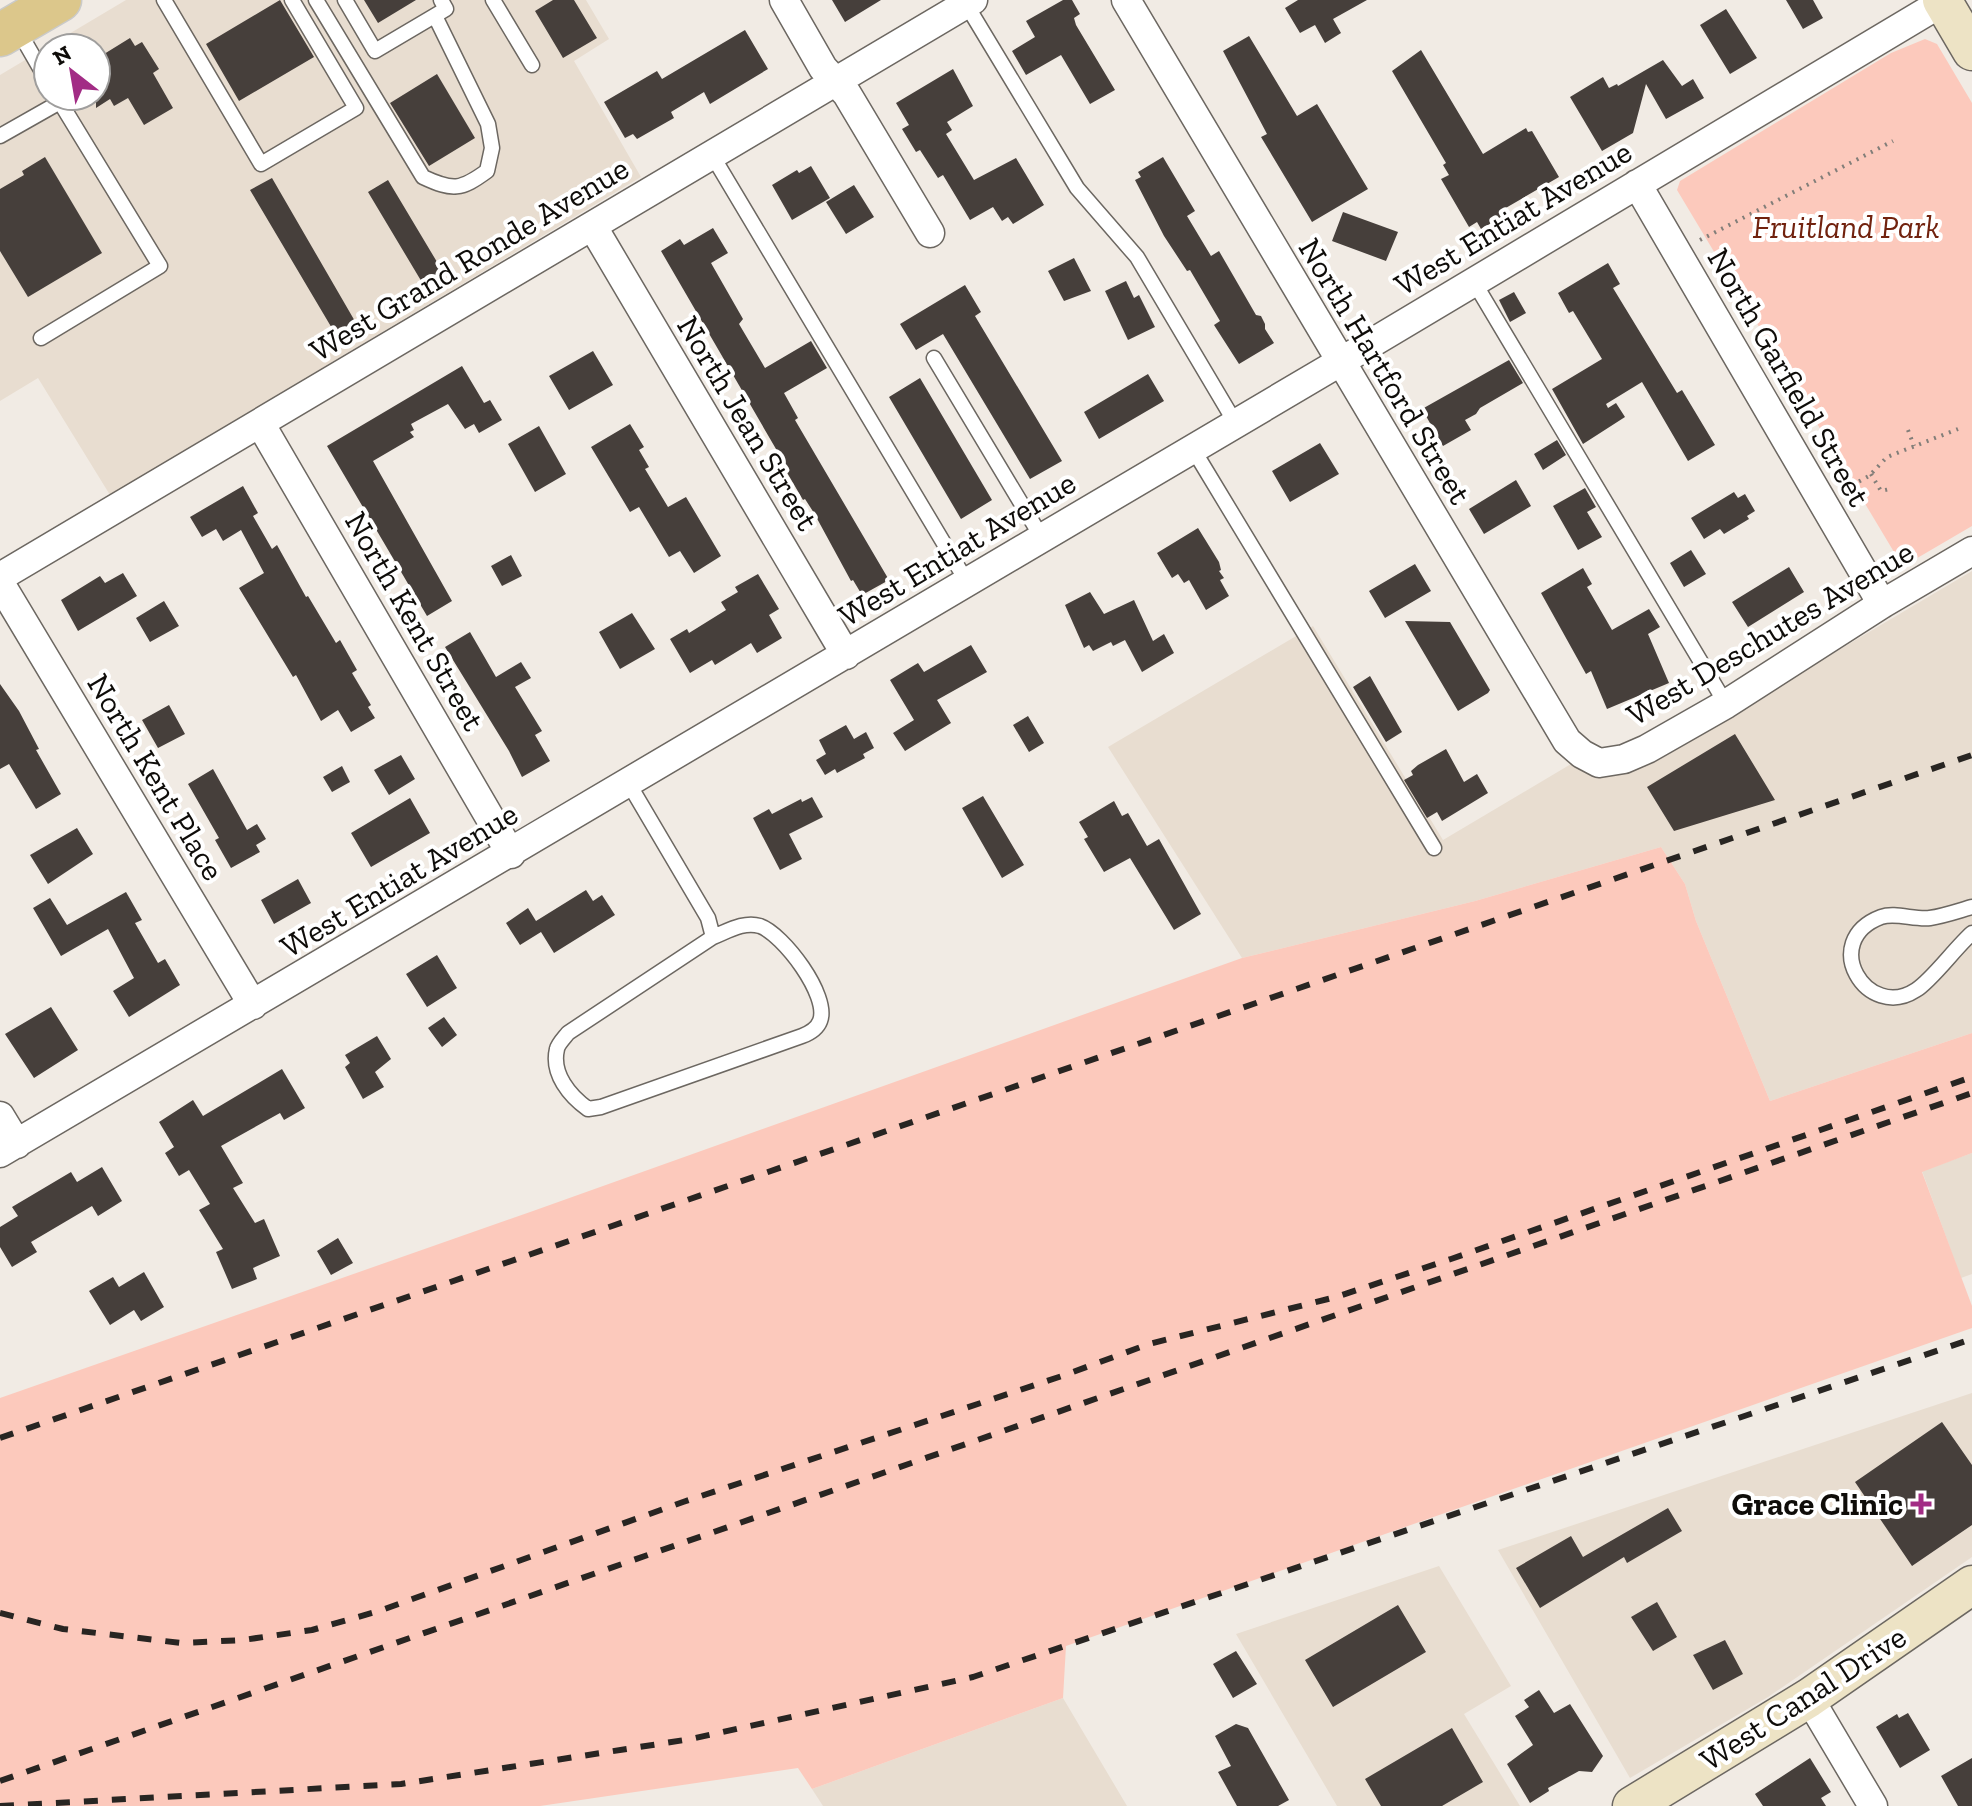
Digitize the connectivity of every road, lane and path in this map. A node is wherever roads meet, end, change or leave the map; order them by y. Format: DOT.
graph roads {
  1 [pos="60,0"];
  2 [pos="164,0"];
  3 [pos="292,0"];
  4 [pos="316,0"];
  5 [pos="345,0"];
  6 [pos="441,0"];
  7 [pos="493,0"];
  8 [pos="784,0"];
  9 [pos="1126,0"];
  10 [pos="1943,1"];
  11 [pos="970,2"];
  12 [pos="435,16"];
  13 [pos="8,31"];
  14 [pos="1972,51"];
  15 [pos="32,62"];
  16 [pos="532,65"];
  17 [pos="836,82"];
  18 [pos="38,112"];
  19 [pos="66,112"];
  20 [pos="0,136"];
  21 [pos="1893,141"];
  22 [pos="712,155"];
  23 [pos="1637,184"];
  24 [pos="593,227"];
  25 [pos="930,233"];
  26 [pos="1676,252"];
  27 [pos="1474,282"];
  28 [pos="41,338"];
  29 [pos="934,358"];
  30 [pos="1340,362"];
  31 [pos="260,423"];
  32 [pos="1236,424"];
  33 [pos="1958,429"];
  34 [pos="1908,430"];
  35 [pos="1914,446"];
  36 [pos="1193,449"];
  37 [pos="1871,474"];
  38 [pos="1890,489"];
  39 [pos="1822,501"];
  40 [pos="1042,538"];
  41 [pos="1972,551"];
  42 [pos="0,577"];
  43 [pos="967,582"];
  44 [pos="0,583"];
  45 [pos="1882,604"];
  46 [pos="846,655"];
  47 [pos="1726,704"];
  48 [pos="1599,763"];
  49 [pos="629,784"];
  50 [pos="1434,848"];
  51 [pos="511,854"];
  52 [pos="1972,907"];
  53 [pos="1972,933"];
  54 [pos="713,937"];
  55 [pos="253,1005"];
  56 [pos="0,1116"];
  57 [pos="8,1148"];
  58 [pos="1972,1585"];
  59 [pos="1809,1698"];
  60 [pos="1632,1806"];
  61 [pos="1873,1806"];
  1 -- 13 [label="main road"];
  2 -- 3 [label="lane"];
  4 -- 12 [label="lane"];
  5 -- 12 [label="lane"];
  6 -- 12 [label="lane"];
  7 -- 16 [label="lane"];
  8 -- 17 [label="street"];
  9 -- 30 [label="street, North Hartford Street"];
  10 -- 14 [label="street"];
  10 -- 23 [label="street, West Entiat Avenue"];
  11 -- 17 [label="street, West Grand Ronde Avenue"];
  11 -- 32 [label="lane"];
  13 -- 15 [label="lane"];
  17 -- 22 [label="street, West Grand Ronde Avenue"];
  17 -- 25 [label="street"];
  18 -- 20 [label="lane"];
  19 -- 28 [label="lane"];
  21 -- 26 [label="path"];
  22 -- 24 [label="street, West Grand Ronde Avenue"];
  22 -- 43 [label="lane"];
  23 -- 26 [label="street, North Garfield Street"];
  23 -- 27 [label="street, West Entiat Avenue"];
  24 -- 31 [label="street, West Grand Ronde Avenue"];
  24 -- 46 [label="street, North Jean Street"];
  26 -- 39 [label="street, North Garfield Street"];
  27 -- 30 [label="street, West Entiat Avenue"];
  27 -- 47 [label="lane"];
  29 -- 40 [label="lane"];
  30 -- 32 [label="street, West Entiat Avenue"];
  30 -- 48 [label="street, North Hartford Street"];
  31 -- 42 [label="street, West Grand Ronde Avenue"];
  31 -- 51 [label="street, North Kent Street"];
  32 -- 36 [label="street, West Entiat Avenue"];
  33 -- 35 [label="path"];
  34 -- 35 [label="path"];
  35 -- 37 [label="path"];
  36 -- 40 [label="street, West Entiat Avenue"];
  36 -- 50 [label="lane"];
  37 -- 38 [label="path"];
  37 -- 39 [label="path"];
  39 -- 45 [label="street, North Garfield Street"];
  40 -- 43 [label="street, West Entiat Avenue"];
  41 -- 45 [label="street, West Deschutes Avenue"];
  43 -- 46 [label="street, West Entiat Avenue"];
  44 -- 55 [label="street, North Kent Place"];
  45 -- 47 [label="street, West Deschutes Avenue"];
  46 -- 49 [label="street, West Entiat Avenue"];
  47 -- 48 [label="street, West Deschutes Avenue"];
  49 -- 51 [label="street, West Entiat Avenue"];
  49 -- 54 [label="lane"];
  51 -- 55 [label="street, West Entiat Avenue"];
  52 -- 53 [label="lane"];
  54 -- 54 [label="lane"];
  55 -- 57 [label="street, West Entiat Avenue"];
  56 -- 57 [label="street"];
  58 -- 59 [label="street, West Canal Drive"];
  59 -- 60 [label="street, West Canal Drive"];
  59 -- 61 [label="street"];
}
